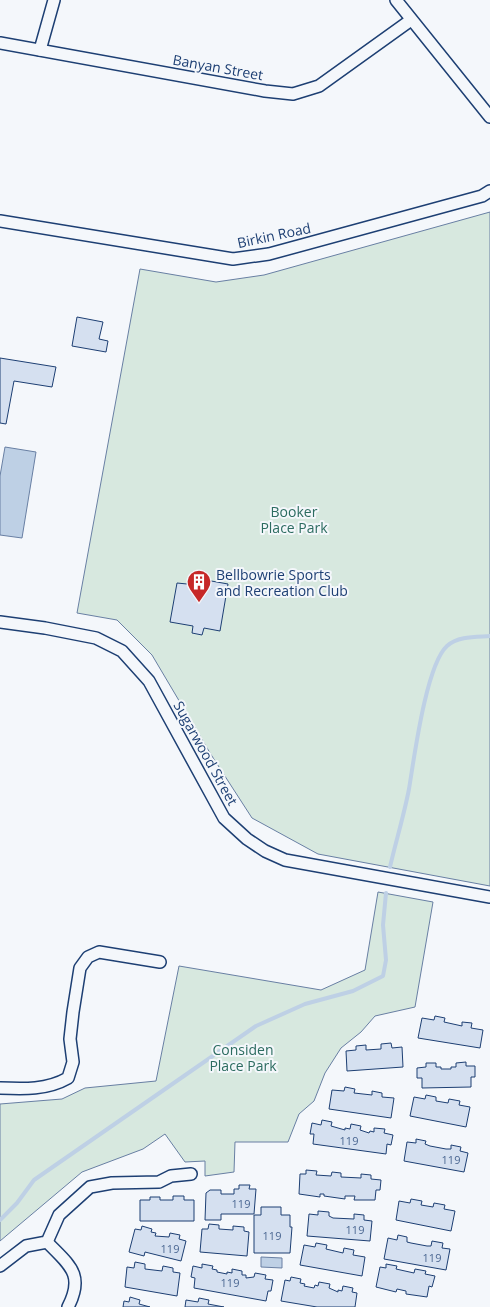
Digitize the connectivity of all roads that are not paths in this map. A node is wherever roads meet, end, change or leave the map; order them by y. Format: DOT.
graph roads {
  1 [pos="54,0"];
  2 [pos="396,0"];
  3 [pos="411,20"];
  4 [pos="0,43"];
  5 [pos="40,50"];
  6 [pos="490,117"];
  7 [pos="490,191"];
  8 [pos="0,221"];
  9 [pos="0,622"];
  10 [pos="490,897"];
  11 [pos="160,962"];
  12 [pos="0,1088"];
  13 [pos="191,1174"];
  14 [pos="47,1242"];
  15 [pos="0,1266"];
  16 [pos="68,1307"];
  1 -- 5 [label="street"];
  2 -- 3 [label="street"];
  3 -- 5 [label="street, Banyan Street"];
  3 -- 6 [label="street"];
  4 -- 5 [label="street, Banyan Street"];
  7 -- 8 [label="street, Birkin Road"];
  9 -- 10 [label="street, Sugarwood Street"];
  11 -- 12 [label="street"];
  13 -- 14 [label="street"];
  14 -- 15 [label="street"];
  14 -- 16 [label="street"];
}
